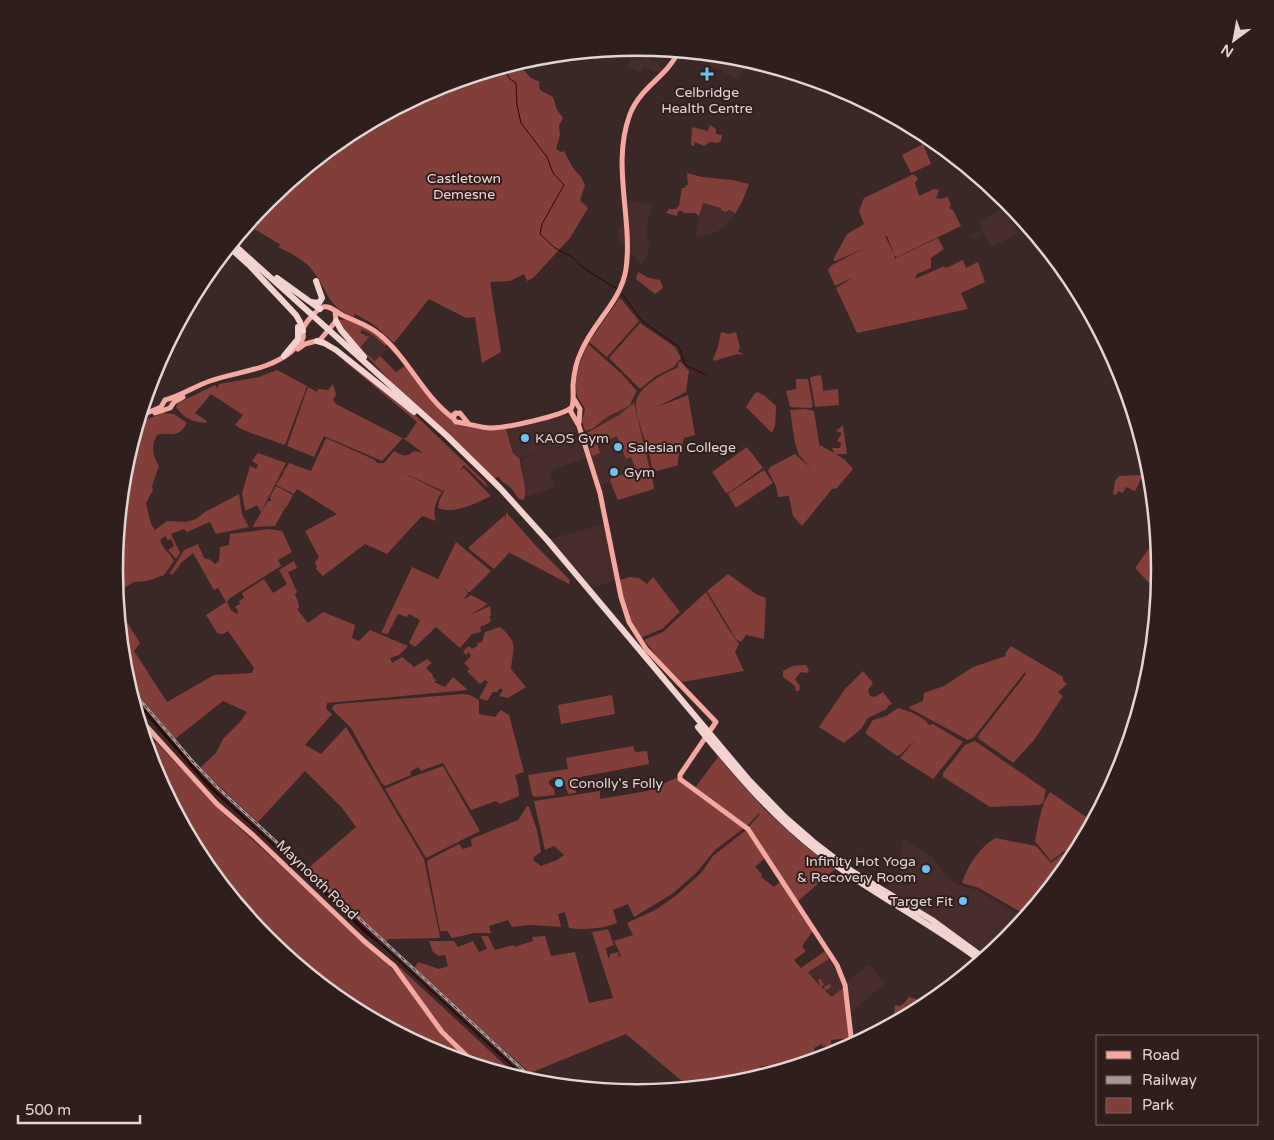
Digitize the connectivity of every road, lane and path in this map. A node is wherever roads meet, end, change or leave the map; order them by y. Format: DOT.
graph roads {
  1 [pos="675,57"];
  2 [pos="237,247"];
  3 [pos="238,247"];
  4 [pos="234,251"];
  5 [pos="234,251"];
  6 [pos="316,281"];
  7 [pos="293,290"];
  8 [pos="278,297"];
  9 [pos="319,310"];
  10 [pos="334,311"];
  11 [pos="345,317"];
  12 [pos="335,321"];
  13 [pos="303,333"];
  14 [pos="318,340"];
  15 [pos="284,356"];
  16 [pos="168,399"];
  17 [pos="173,404"];
  18 [pos="164,407"];
  19 [pos="573,410"];
  20 [pos="416,411"];
  21 [pos="149,413"];
  22 [pos="148,415"];
  23 [pos="454,416"];
  24 [pos="462,416"];
  25 [pos="459,422"];
  26 [pos="472,425"];
  27 [pos="579,426"];
  28 [pos="150,731"];
  29 [pos="979,953"];
  30 [pos="974,957"];
  31 [pos="851,1037"];
  32 [pos="464,1053"];
  1 -- 19 [label="main road"];
  2 -- 20 [label="highway"];
  3 -- 7 [label="highway"];
  4 -- 20 [label="highway"];
  5 -- 8 [label="highway"];
  6 -- 7 [label="highway"];
  7 -- 9 [label="highway"];
  8 -- 13 [label="highway"];
  8 -- 15 [label="highway"];
  9 -- 10 [label="main road"];
  9 -- 13 [label="main road"];
  10 -- 11 [label="main road"];
  10 -- 12 [label="main road"];
  11 -- 12 [label="main road"];
  11 -- 23 [label="main road"];
  12 -- 14 [label="main road"];
  12 -- 20 [label="highway"];
  13 -- 14 [label="main road"];
  13 -- 15 [label="main road"];
  14 -- 17 [label="main road"];
  14 -- 20 [label="highway"];
  15 -- 16 [label="main road"];
  16 -- 17 [label="main road"];
  16 -- 18 [label="main road"];
  17 -- 18 [label="main road"];
  18 -- 21 [label="main road"];
  18 -- 22 [label="main road"];
  19 -- 26 [label="main road"];
  19 -- 27 [label="main road"];
  19 -- 27 [label="main road"];
  20 -- 29 [label="highway"];
  20 -- 30 [label="highway"];
  23 -- 24 [label="main road"];
  23 -- 25 [label="main road"];
  24 -- 25 [label="main road"];
  24 -- 26 [label="main road"];
  25 -- 26 [label="main road"];
  27 -- 31 [label="main road"];
  28 -- 32 [label="main road, Maynooth Road"];
}
